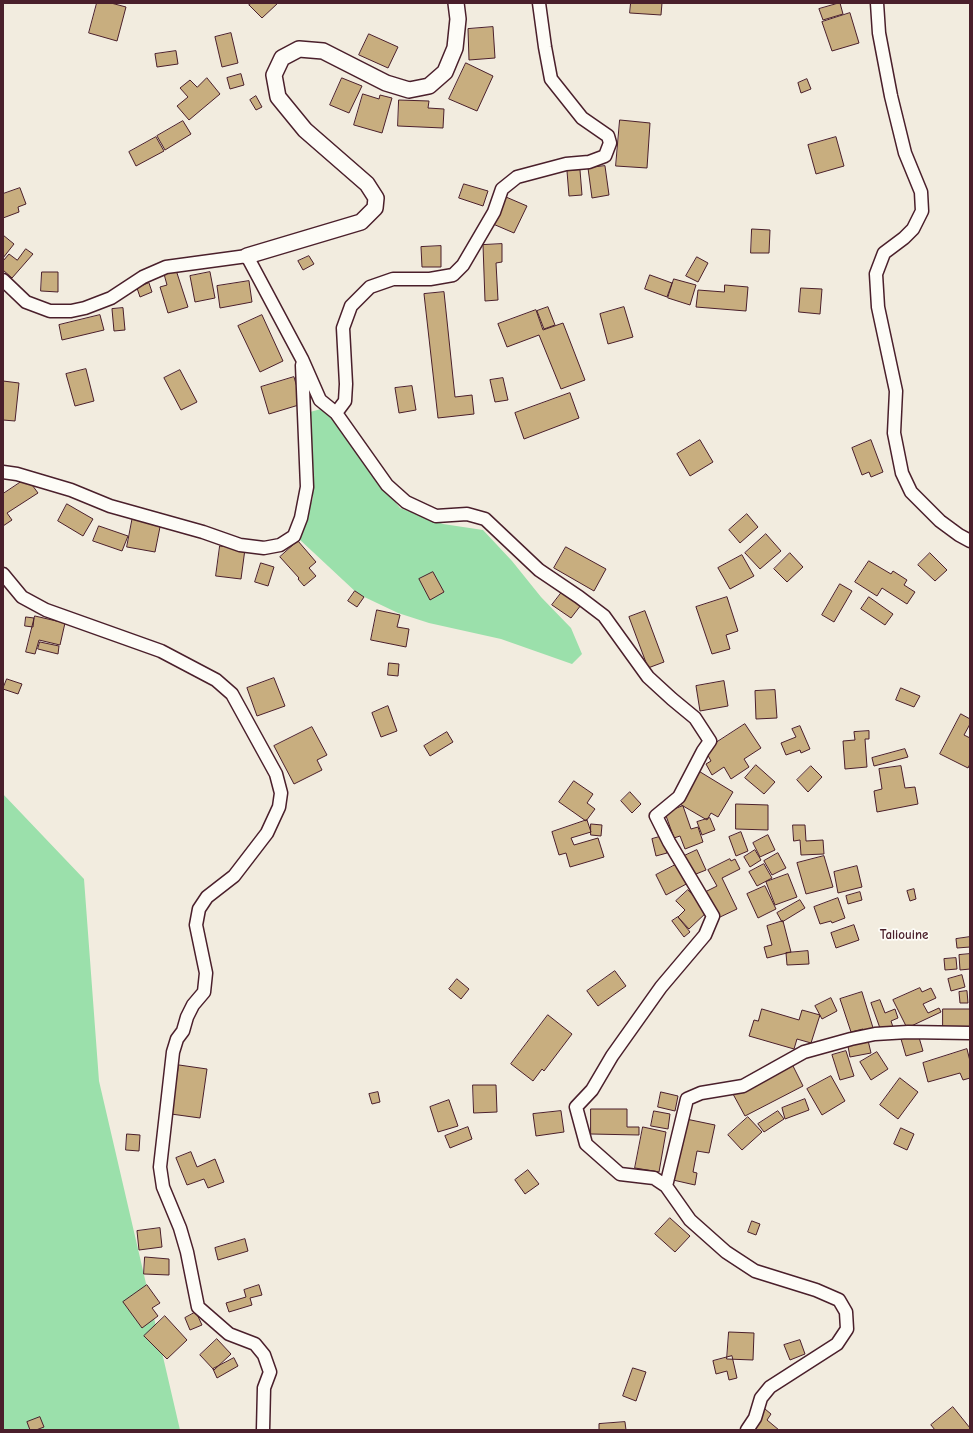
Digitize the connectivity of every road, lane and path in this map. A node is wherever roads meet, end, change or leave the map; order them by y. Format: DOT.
graph roads {
  1 [pos="456,3"];
  2 [pos="539,3"];
  3 [pos="877,3"];
  4 [pos="247,256"];
  5 [pos="3,280"];
  6 [pos="302,359"];
  7 [pos="336,414"];
  8 [pos="3,472"];
  9 [pos="970,540"];
  10 [pos="3,574"];
  11 [pos="970,1033"];
  12 [pos="666,1186"];
  13 [pos="262,1430"];
  14 [pos="747,1430"];
  1 -- 4 [label="street"];
  2 -- 7 [label="street"];
  3 -- 9 [label="street"];
  4 -- 5 [label="street"];
  4 -- 6 [label="street"];
  6 -- 7 [label="street"];
  6 -- 8 [label="street"];
  7 -- 12 [label="street"];
  10 -- 13 [label="street"];
  11 -- 12 [label="street"];
  12 -- 14 [label="street"];
}
